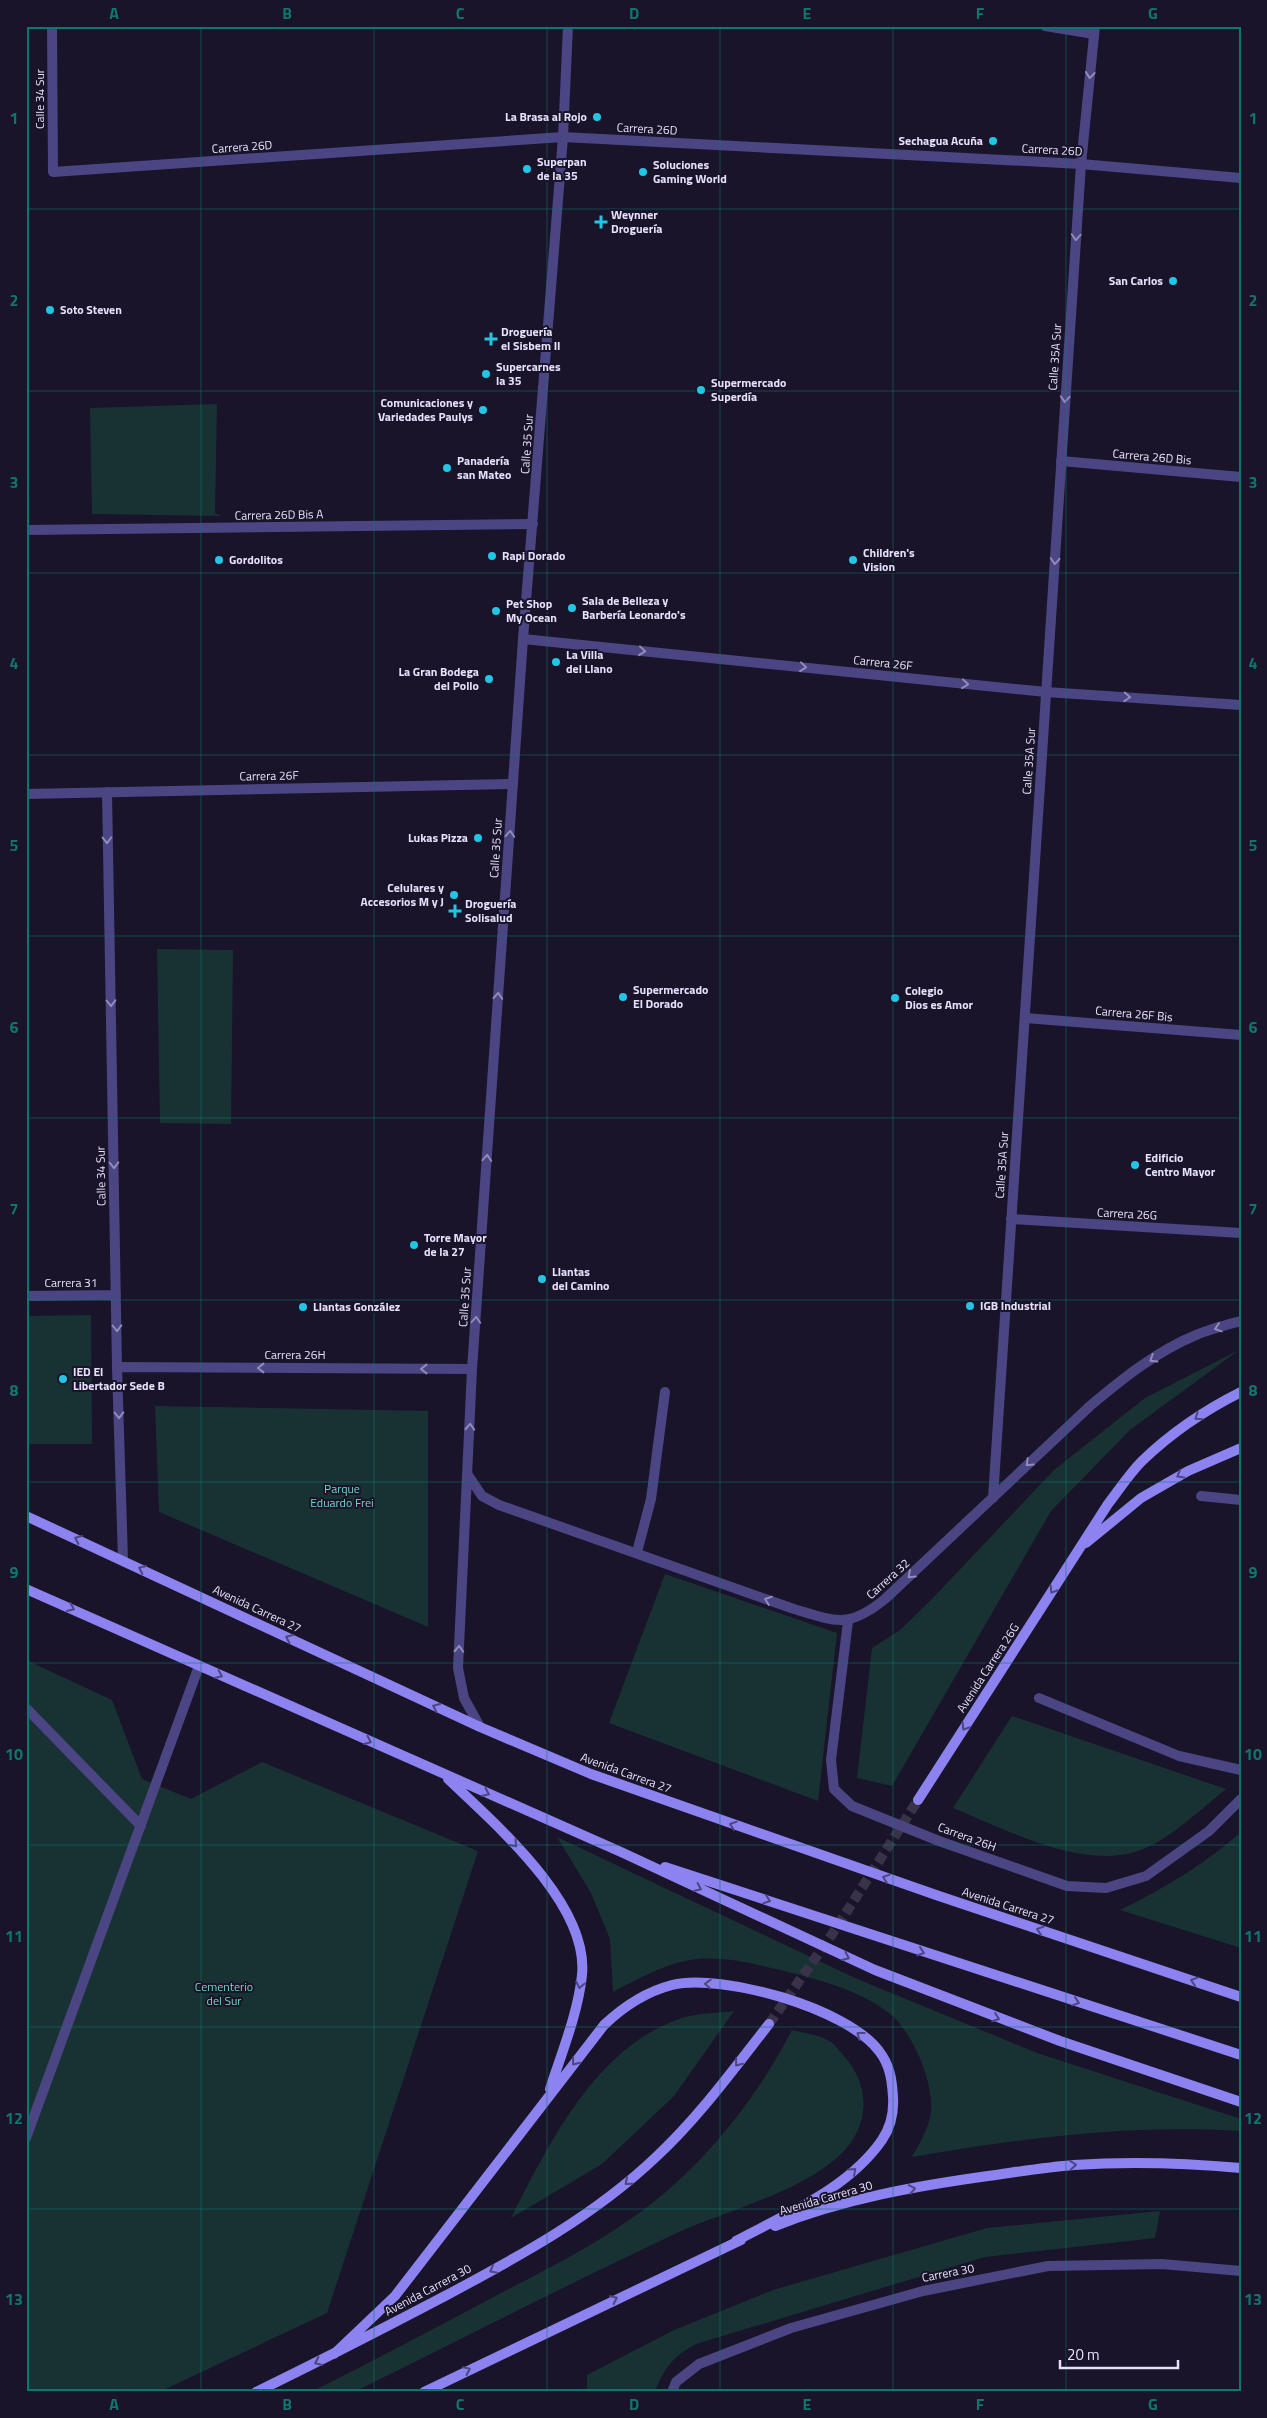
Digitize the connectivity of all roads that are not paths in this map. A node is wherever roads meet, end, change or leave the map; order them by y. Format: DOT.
graph roads {
  1 [pos="52,26"];
  2 [pos="568,26"];
  3 [pos="1044,26"];
  4 [pos="1095,30"];
  5 [pos="563,137"];
  6 [pos="1081,164"];
  7 [pos="53,172"];
  8 [pos="1241,178"];
  9 [pos="1061,461"];
  10 [pos="1241,478"];
  11 [pos="533,524"];
  12 [pos="26,530"];
  13 [pos="523,639"];
  14 [pos="1046,692"];
  15 [pos="1241,705"];
  16 [pos="513,784"];
  17 [pos="106,792"];
  18 [pos="26,794"];
  19 [pos="1025,1018"];
  20 [pos="1241,1035"];
  21 [pos="1011,1219"];
  22 [pos="1241,1233"];
  23 [pos="116,1295"];
  24 [pos="26,1296"];
  25 [pos="1241,1321"];
  26 [pos="117,1367"];
  27 [pos="472,1369"];
  28 [pos="665,1392"];
  29 [pos="1241,1392"];
  30 [pos="1241,1448"];
  31 [pos="468,1476"];
  32 [pos="1201,1496"];
  33 [pos="993,1498"];
  34 [pos="1241,1500"];
  35 [pos="26,1516"];
  36 [pos="1079,1549"];
  37 [pos="637,1552"];
  38 [pos="122,1560"];
  39 [pos="26,1589"];
  40 [pos="848,1621"];
  41 [pos="200,1666"];
  42 [pos="1039,1698"];
  43 [pos="26,1708"];
  44 [pos="480,1727"];
  45 [pos="1241,1770"];
  46 [pos="442,1773"];
  47 [pos="1241,1799"];
  48 [pos="918,1800"];
  49 [pos="141,1826"];
  50 [pos="621,1852"];
  51 [pos="1241,1996"];
  52 [pos="769,2024"];
  53 [pos="1241,2055"];
  54 [pos="548,2095"];
  55 [pos="1241,2102"];
  56 [pos="26,2138"];
  57 [pos="1241,2168"];
  58 [pos="736,2241"];
  59 [pos="1241,2270"];
  60 [pos="334,2354"];
  61 [pos="674,2387"];
  62 [pos="256,2392"];
  63 [pos="424,2392"];
  1 -- 7 [label="street, Calle 34 Sur"];
  2 -- 5 [label="street, Calle 35 Sur"];
  3 -- 4 [label="street"];
  4 -- 6 [label="street, Calle 35A Sur, one-way"];
  5 -- 6 [label="street, Carrera 26D"];
  5 -- 7 [label="street, Carrera 26D"];
  5 -- 11 [label="street, Calle 35 Sur"];
  6 -- 8 [label="street, Carrera 26D"];
  6 -- 9 [label="street, Calle 35A Sur, one-way"];
  9 -- 10 [label="street, Carrera 26D Bis"];
  9 -- 14 [label="street, Calle 35A Sur, one-way"];
  11 -- 12 [label="street, Carrera 26D Bis A"];
  11 -- 13 [label="street, Calle 35 Sur"];
  13 -- 14 [label="street, Carrera 26F, one-way"];
  13 -- 16 [label="street, Calle 35 Sur"];
  14 -- 15 [label="street, Carrera 26F, one-way"];
  14 -- 19 [label="street, Calle 35A Sur"];
  16 -- 17 [label="street, Carrera 26F"];
  27 -- 16 [label="street, Calle 35 Sur, one-way"];
  17 -- 18 [label="street, Carrera 26F"];
  17 -- 23 [label="street, Calle 34 Sur, one-way"];
  19 -- 20 [label="street, Carrera 26F Bis"];
  19 -- 21 [label="street, Calle 35A Sur"];
  21 -- 22 [label="street, Carrera 26G"];
  21 -- 33 [label="street, Calle 35A Sur"];
  23 -- 24 [label="street, Carrera 31"];
  23 -- 26 [label="street, Calle 34 Sur, one-way"];
  25 -- 33 [label="street, Carrera 32, one-way"];
  27 -- 26 [label="street, Carrera 26H, one-way"];
  26 -- 38 [label="street, Calle 34 Sur, one-way"];
  31 -- 27 [label="street, Calle 35 Sur, one-way"];
  28 -- 37 [label="street"];
  29 -- 36 [label="main road, Avenida Carrera 26G, one-way"];
  30 -- 36 [label="main road, Avenida Carrera 26G, one-way"];
  31 -- 37 [label="street, Carrera 32"];
  44 -- 31 [label="street, Calle 35 Sur, one-way"];
  32 -- 34 [label="street"];
  33 -- 40 [label="street, Carrera 32, one-way"];
  38 -- 35 [label="main road, Avenida Carrera 27, one-way"];
  36 -- 48 [label="main road, Avenida Carrera 26G, one-way"];
  40 -- 37 [label="street, Carrera 32, one-way"];
  44 -- 38 [label="main road, Avenida Carrera 27, one-way"];
  39 -- 41 [label="main road, one-way"];
  40 -- 47 [label="street, Carrera 26H"];
  41 -- 46 [label="main road, one-way"];
  41 -- 49 [label="street"];
  42 -- 45 [label="street"];
  43 -- 49 [label="street"];
  51 -- 44 [label="main road, Avenida Carrera 27, one-way"];
  46 -- 50 [label="main road, one-way"];
  46 -- 54 [label="main road, one-way"];
  49 -- 56 [label="street"];
  50 -- 53 [label="main road, one-way"];
  50 -- 55 [label="main road, one-way"];
  52 -- 60 [label="main road, Avenida Carrera 30, one-way"];
  58 -- 54 [label="main road, one-way"];
  54 -- 60 [label="main road"];
  58 -- 57 [label="main road, Avenida Carrera 30, one-way"];
  63 -- 58 [label="main road, Avenida Carrera 30, one-way"];
  59 -- 61 [label="street, Carrera 30"];
  60 -- 62 [label="main road, Avenida Carrera 30, one-way"];
}
